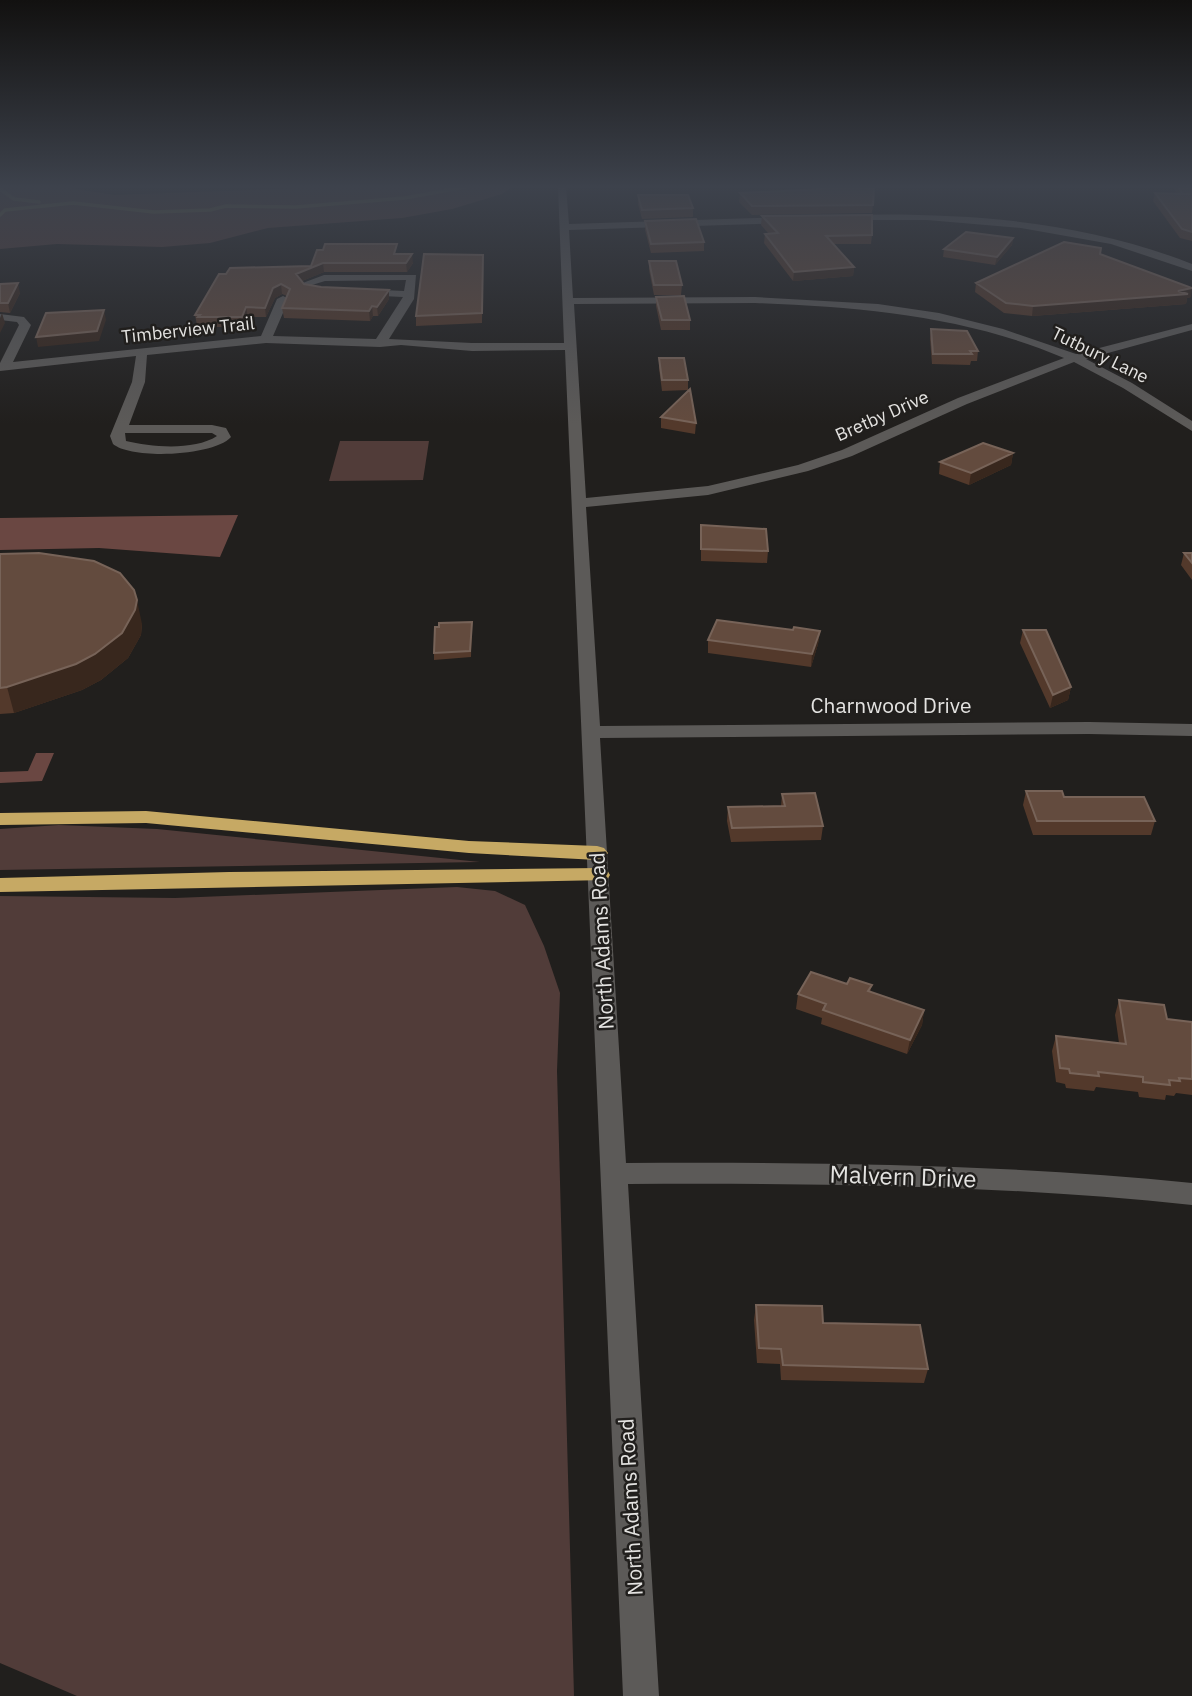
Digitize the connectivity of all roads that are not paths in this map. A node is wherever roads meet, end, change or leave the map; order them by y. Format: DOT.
graph roads {
  1 [pos="567,266"];
  2 [pos="409,294"];
  3 [pos="283,299"];
  4 [pos="569,301"];
  5 [pos="0,317"];
  6 [pos="1192,327"];
  7 [pos="266,339"];
  8 [pos="380,343"];
  9 [pos="141,352"];
  10 [pos="572,353"];
  11 [pos="1074,357"];
  12 [pos="3,366"];
  13 [pos="1192,427"];
  14 [pos="121,429"];
  15 [pos="579,503"];
  16 [pos="1192,730"];
  17 [pos="590,732"];
  18 [pos="0,819"];
  19 [pos="598,864"];
  20 [pos="0,885"];
  21 [pos="613,1174"];
  22 [pos="1192,1194"];
  23 [pos="642,1696"];
  1 -- 4 [label="street, North Adams Road"];
  2 -- 2 [label="street"];
  2 -- 8 [label="street"];
  3 -- 7 [label="street"];
  4 -- 10 [label="street, North Adams Road"];
  4 -- 11 [label="street, Tutbury Lane"];
  5 -- 12 [label="street"];
  6 -- 11 [label="street, Bretby Drive"];
  7 -- 8 [label="street, Timberview Trail"];
  7 -- 9 [label="street, Timberview Trail"];
  8 -- 10 [label="street, Timberview Trail"];
  8 -- 10 [label="street, Timberview Trail"];
  9 -- 12 [label="street, Timberview Trail"];
  9 -- 14 [label="street"];
  10 -- 15 [label="street, North Adams Road"];
  11 -- 13 [label="street, Tutbury Lane"];
  11 -- 15 [label="street, Bretby Drive"];
  14 -- 14 [label="street"];
  15 -- 17 [label="street, North Adams Road"];
  16 -- 17 [label="street, Charnwood Drive"];
  17 -- 19 [label="street, North Adams Road"];
  18 -- 19 [label="highway"];
  19 -- 20 [label="highway"];
  19 -- 21 [label="street, North Adams Road"];
  21 -- 22 [label="street, Malvern Drive"];
  21 -- 23 [label="street, North Adams Road"];
}
